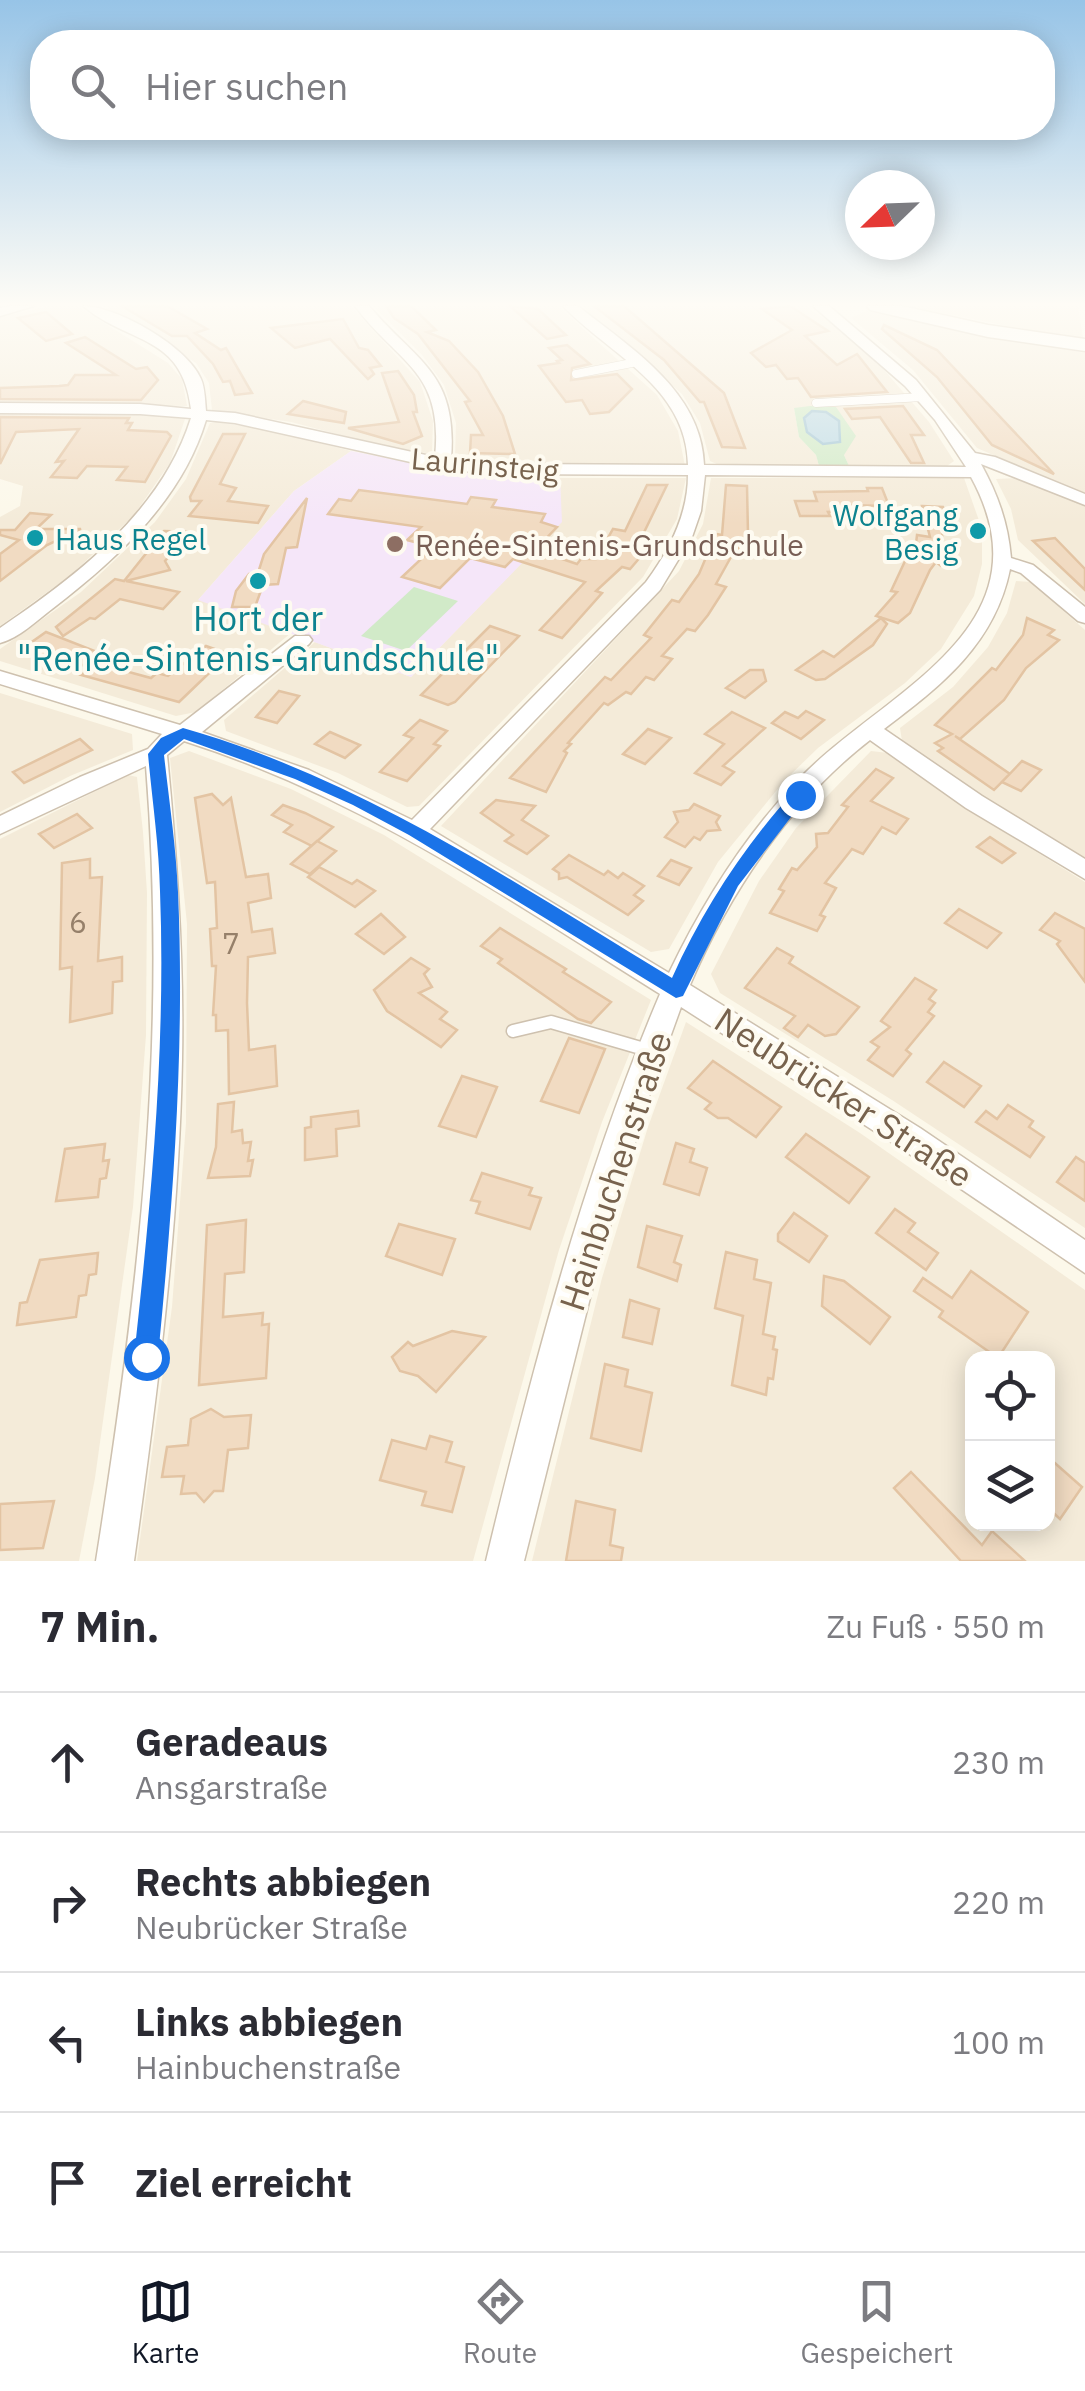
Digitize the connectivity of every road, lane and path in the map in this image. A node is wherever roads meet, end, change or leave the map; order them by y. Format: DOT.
graph roads {
  1 [pos="194,379"];
  2 [pos="429,379"];
  3 [pos="656,379"];
  4 [pos="904,379"];
  5 [pos="922,397"];
  6 [pos="816,404"];
  7 [pos="0,408"];
  8 [pos="198,414"];
  9 [pos="442,464"];
  10 [pos="971,464"];
  11 [pos="698,472"];
  12 [pos="1085,500"];
  13 [pos="1002,561"];
  14 [pos="1085,617"];
  15 [pos="0,637"];
  16 [pos="302,640"];
  17 [pos="0,677"];
  18 [pos="869,729"];
  19 [pos="183,733"];
  20 [pos="156,754"];
  21 [pos="0,826"];
  22 [pos="415,830"];
  23 [pos="1085,870"];
  24 [pos="676,990"];
  25 [pos="513,1031"];
  26 [pos="652,1052"];
  27 [pos="1085,1258"];
  28 [pos="115,1561"];
  29 [pos="505,1561"];
  1 -- 8 [label="street"];
  2 -- 9 [label="street"];
  3 -- 11 [label="street"];
  4 -- 5 [label="street, Hainbuchenstraße"];
  5 -- 6 [label="lane"];
  5 -- 10 [label="street, Hainbuchenstraße"];
  7 -- 8 [label="street, Laurinsteig"];
  8 -- 9 [label="street, Laurinsteig"];
  8 -- 15 [label="street"];
  9 -- 11 [label="street, Laurinsteig"];
  10 -- 11 [label="street, Laurinsteig"];
  10 -- 12 [label="street, Laurinsteig"];
  10 -- 13 [label="street, Hainbuchenstraße"];
  11 -- 22 [label="street"];
  13 -- 14 [label="street"];
  13 -- 18 [label="street, Hainbuchenstraße"];
  16 -- 19 [label="street"];
  17 -- 19 [label="street, Neubrücker Straße"];
  18 -- 23 [label="street"];
  18 -- 24 [label="street, Hainbuchenstraße"];
  19 -- 20 [label="street"];
  19 -- 22 [label="street, Neubrücker Straße"];
  20 -- 21 [label="street"];
  20 -- 28 [label="street"];
  22 -- 24 [label="street, Neubrücker Straße"];
  24 -- 26 [label="street, Hainbuchenstraße"];
  24 -- 27 [label="street, Neubrücker Straße"];
  25 -- 26 [label="lane"];
  26 -- 29 [label="street, Hainbuchenstraße"];
}
